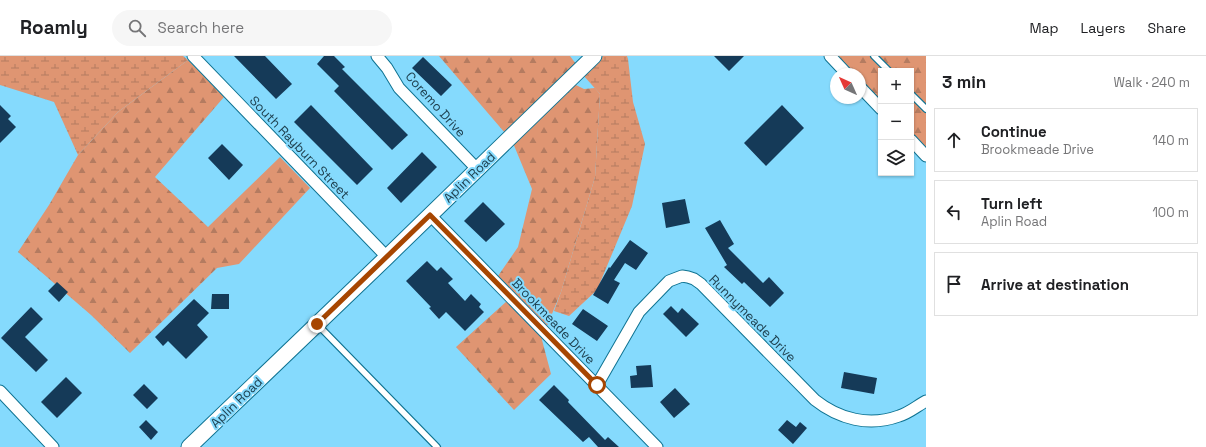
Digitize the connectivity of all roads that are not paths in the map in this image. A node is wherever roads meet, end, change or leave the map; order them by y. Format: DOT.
graph roads {
  1 [pos="193,56"];
  2 [pos="377,56"];
  3 [pos="594,56"];
  4 [pos="830,56"];
  5 [pos="874,56"];
  6 [pos="841,68"];
  7 [pos="886,68"];
  8 [pos="866,93"];
  9 [pos="914,97"];
  10 [pos="878,106"];
  11 [pos="926,109"];
  12 [pos="914,143"];
  13 [pos="926,156"];
  14 [pos="477,170"];
  15 [pos="430,215"];
  16 [pos="387,257"];
  17 [pos="317,324"];
  18 [pos="597,385"];
  19 [pos="0,391"];
  20 [pos="926,396"];
  21 [pos="926,401"];
  22 [pos="910,411"];
  23 [pos="53,447"];
  24 [pos="189,447"];
  25 [pos="437,447"];
  26 [pos="657,447"];
  1 -- 16 [label="street, South Rayburn Street"];
  2 -- 14 [label="street, Coremo Drive"];
  3 -- 14 [label="street, Aplin Road"];
  4 -- 6 [label="street"];
  5 -- 7 [label="lane"];
  8 -- 10 [label="street"];
  9 -- 11 [label="lane"];
  12 -- 13 [label="street"];
  14 -- 15 [label="street, Aplin Road"];
  15 -- 16 [label="street, Aplin Road"];
  15 -- 18 [label="street, Brookmeade Drive"];
  16 -- 17 [label="street, Aplin Road"];
  17 -- 24 [label="street, Aplin Road"];
  17 -- 25 [label="lane"];
  18 -- 22 [label="street, Runnymeade Drive"];
  18 -- 26 [label="street, Brookmeade Drive"];
  19 -- 23 [label="street"];
  20 -- 22 [label="street"];
  21 -- 22 [label="street, Runnymeade Drive"];
}
